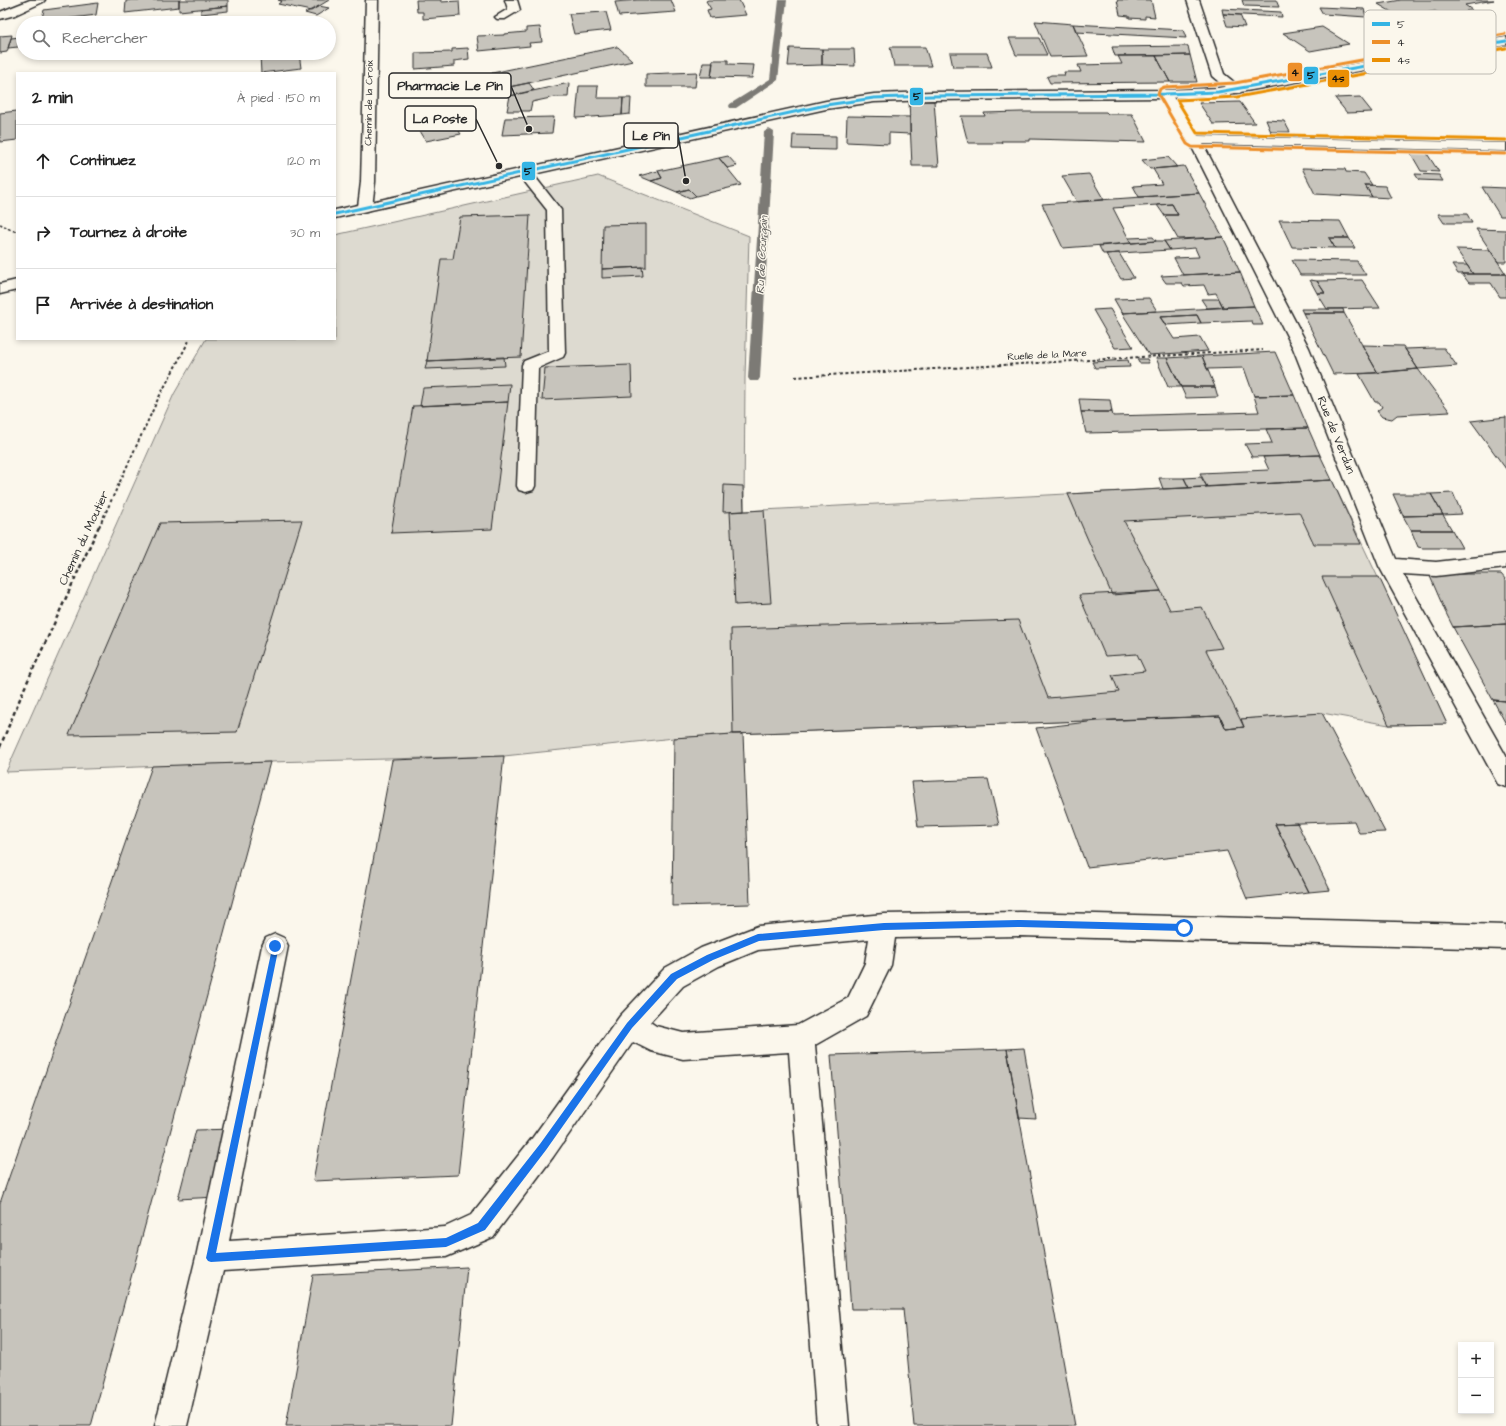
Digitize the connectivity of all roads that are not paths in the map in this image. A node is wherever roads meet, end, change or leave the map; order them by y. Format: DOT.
graph roads {
  1 [pos="39,0"];
  2 [pos="372,0"];
  3 [pos="512,0"];
  4 [pos="1193,0"];
  5 [pos="0,16"];
  6 [pos="502,17"];
  7 [pos="1364,67"];
  8 [pos="1236,90"];
  9 [pos="1165,94"];
  10 [pos="1193,140"];
  11 [pos="1506,147"];
  12 [pos="524,172"];
  13 [pos="365,207"];
  14 [pos="336,214"];
  15 [pos="16,285"];
  16 [pos="0,289"];
  17 [pos="526,486"];
  18 [pos="1506,561"];
  19 [pos="1389,566"];
  20 [pos="1506,777"];
  21 [pos="884,926"];
  22 [pos="1506,937"];
  23 [pos="275,946"];
  24 [pos="629,1025"];
  25 [pos="801,1038"];
  26 [pos="211,1258"];
  27 [pos="171,1426"];
  28 [pos="833,1426"];
  1 -- 5 [label="street"];
  2 -- 13 [label="street, Chemin de la Croix"];
  3 -- 6 [label="street"];
  4 -- 8 [label="street"];
  7 -- 8 [label="street"];
  8 -- 9 [label="street"];
  9 -- 10 [label="street, Rue de Verdun"];
  9 -- 12 [label="street"];
  10 -- 11 [label="street"];
  10 -- 19 [label="street, Rue de Verdun"];
  12 -- 13 [label="street"];
  12 -- 17 [label="street"];
  13 -- 14 [label="street"];
  15 -- 16 [label="street"];
  18 -- 19 [label="street"];
  19 -- 20 [label="street, Rue de Verdun"];
  21 -- 22 [label="street"];
  21 -- 24 [label="street"];
  21 -- 25 [label="street"];
  23 -- 26 [label="street"];
  24 -- 25 [label="street"];
  24 -- 26 [label="street"];
  25 -- 28 [label="street"];
  26 -- 27 [label="street"];
}
